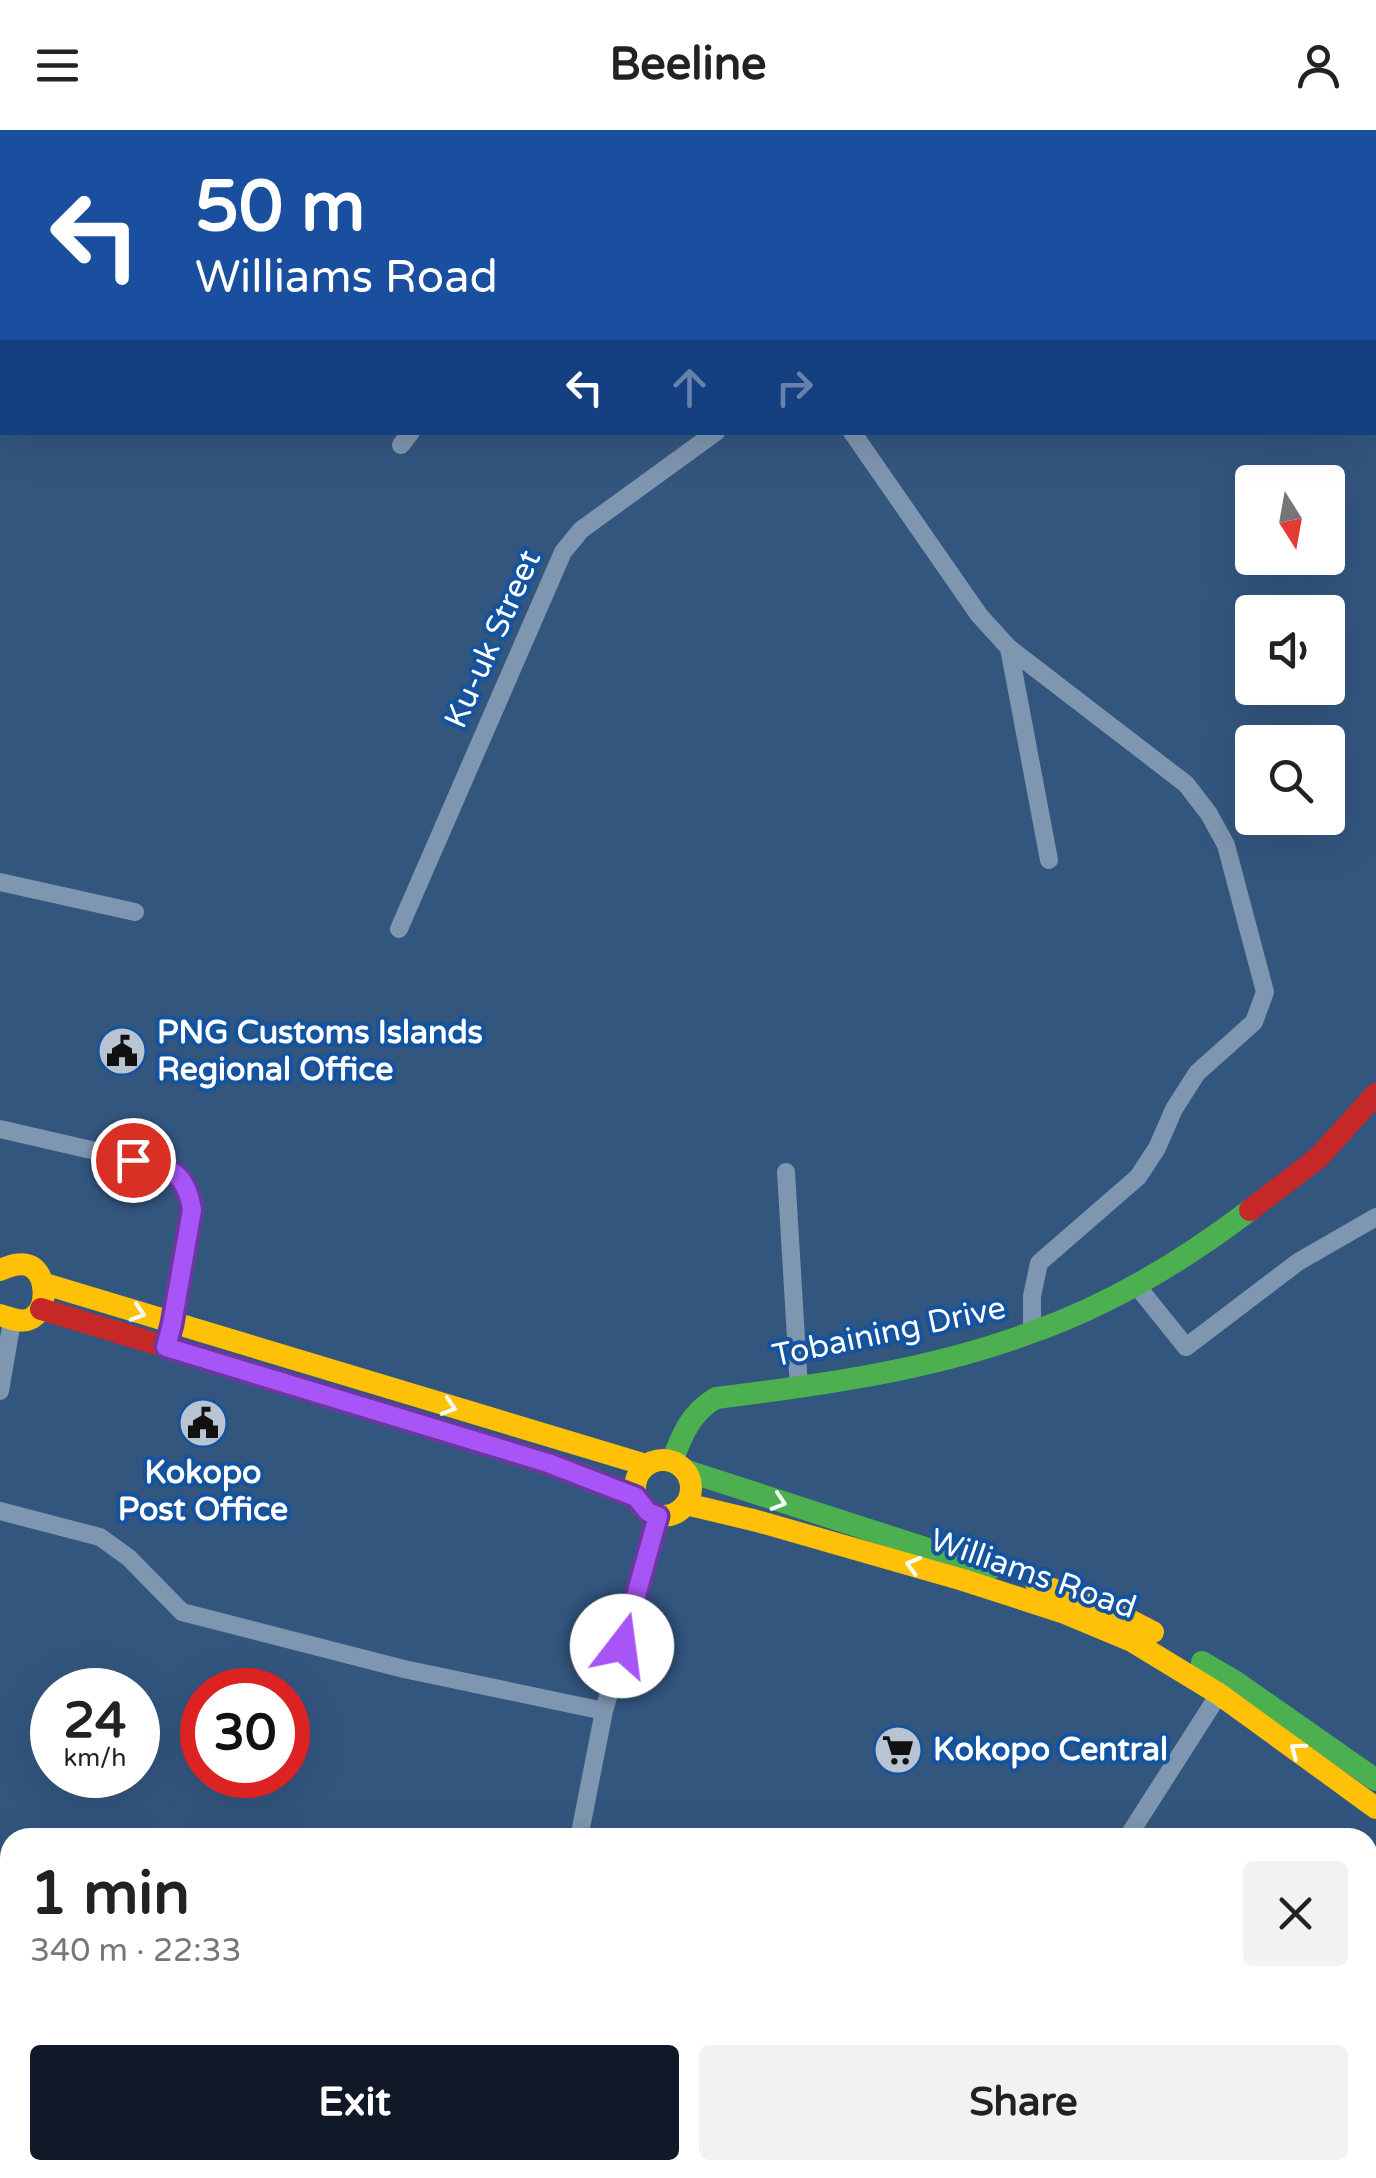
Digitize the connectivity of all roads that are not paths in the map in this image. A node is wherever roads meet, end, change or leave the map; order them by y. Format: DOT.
graph roads {
  1 [pos="712,435"];
  2 [pos="854,435"];
  3 [pos="1010,648"];
  4 [pos="1049,860"];
  5 [pos="0,882"];
  6 [pos="135,912"];
  7 [pos="399,929"];
  8 [pos="1376,1094"];
  9 [pos="0,1129"];
  10 [pos="786,1172"];
  11 [pos="1376,1217"];
  12 [pos="0,1270"];
  13 [pos="45,1284"];
  14 [pos="1137,1286"];
  15 [pos="40,1309"];
  16 [pos="6,1318"];
  17 [pos="1032,1333"];
  18 [pos="169,1336"];
  19 [pos="799,1388"];
  20 [pos="0,1390"];
  21 [pos="646,1465"];
  22 [pos="679,1466"];
  23 [pos="636,1497"];
  24 [pos="686,1504"];
  25 [pos="0,1511"];
  26 [pos="658,1516"];
  27 [pos="1219,1694"];
  28 [pos="604,1711"];
  29 [pos="1375,1777"];
  30 [pos="1376,1808"];
  31 [pos="581,1828"];
  32 [pos="1134,1828"];
  1 -- 7 [label="street, Ku-uk Street"];
  2 -- 3 [label="street"];
  3 -- 4 [label="street"];
  3 -- 17 [label="street"];
  5 -- 6 [label="street"];
  8 -- 14 [label="main road, Tobaining Drive"];
  9 -- 18 [label="street"];
  10 -- 19 [label="street"];
  11 -- 14 [label="street"];
  12 -- 13 [label="main road, Williams Road"];
  13 -- 15 [label="main road"];
  13 -- 18 [label="main road, Williams Road, one-way"];
  14 -- 17 [label="main road, Tobaining Drive"];
  15 -- 16 [label="main road"];
  15 -- 18 [label="main road, Williams Road"];
  16 -- 20 [label="street"];
  17 -- 19 [label="main road, Tobaining Drive"];
  18 -- 21 [label="main road, Williams Road, one-way"];
  18 -- 23 [label="main road, Williams Road"];
  19 -- 22 [label="main road, Tobaining Drive"];
  21 -- 22 [label="main road, Williams Road"];
  21 -- 23 [label="main road"];
  22 -- 24 [label="main road"];
  22 -- 29 [label="main road, Williams Road, one-way"];
  23 -- 26 [label="main road, Williams Road"];
  24 -- 26 [label="main road"];
  27 -- 24 [label="main road, Williams Road, one-way"];
  25 -- 28 [label="street"];
  26 -- 28 [label="street"];
  30 -- 27 [label="main road, Williams Road, one-way"];
  27 -- 32 [label="street"];
  28 -- 31 [label="street"];
}
